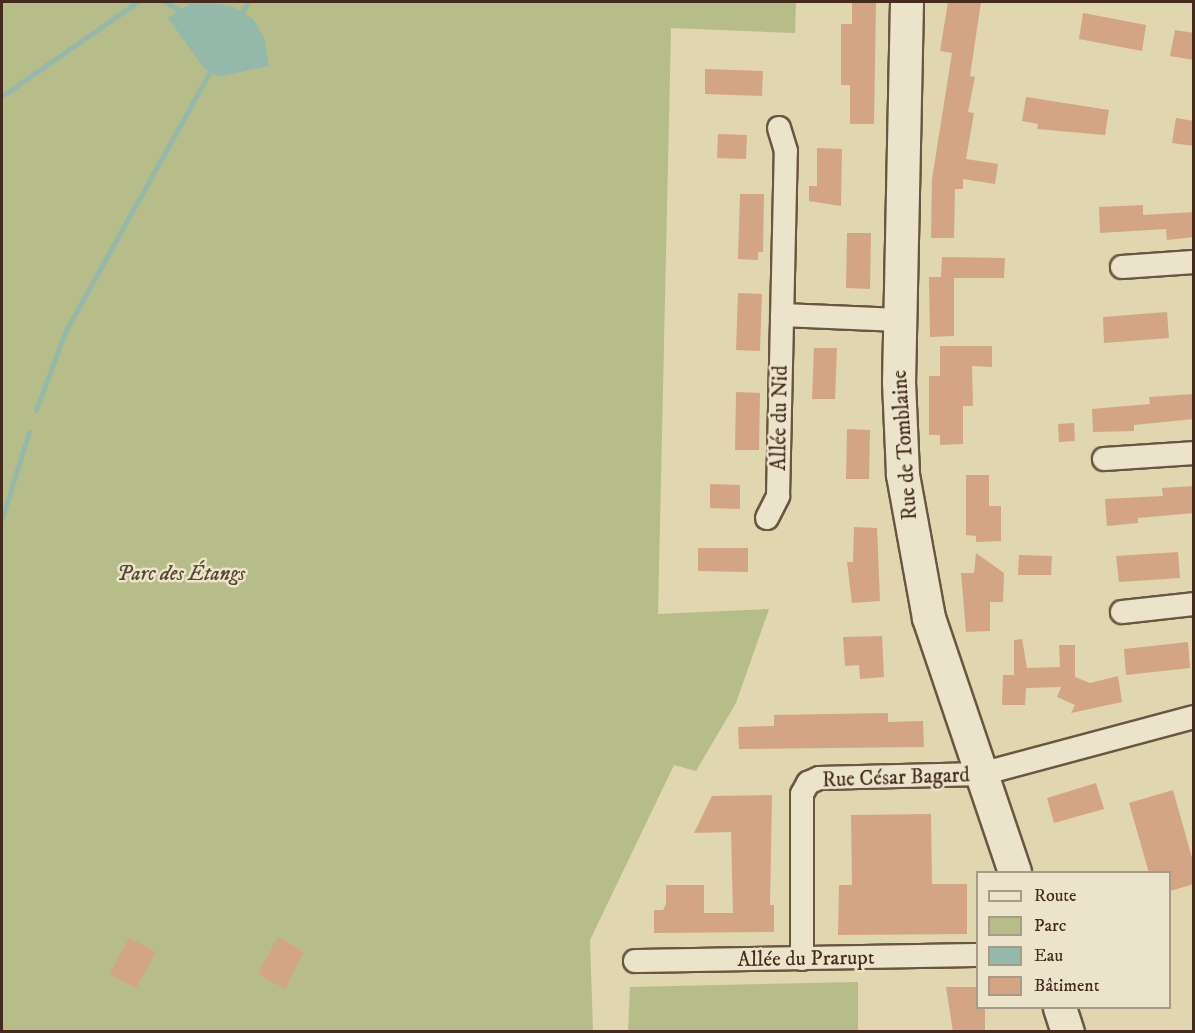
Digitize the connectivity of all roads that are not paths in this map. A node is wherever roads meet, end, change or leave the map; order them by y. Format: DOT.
graph roads {
  1 [pos="907,2"];
  2 [pos="779,128"];
  3 [pos="1194,262"];
  4 [pos="1122,267"];
  5 [pos="782,315"];
  6 [pos="900,320"];
  7 [pos="1194,453"];
  8 [pos="1104,459"];
  9 [pos="767,518"];
  10 [pos="1194,604"];
  11 [pos="1122,612"];
  12 [pos="1194,717"];
  13 [pos="981,774"];
  14 [pos="1014,871"];
  15 [pos="976,955"];
  16 [pos="802,959"];
  17 [pos="635,961"];
  18 [pos="1060,1009"];
  19 [pos="1068,1032"];
  1 -- 6 [label="main road, Rue de Tomblaine"];
  2 -- 5 [label="street, Allée du Nid"];
  3 -- 4 [label="street"];
  5 -- 6 [label="street"];
  5 -- 9 [label="street, Allée du Nid"];
  6 -- 13 [label="main road, Rue de Tomblaine"];
  7 -- 8 [label="street"];
  10 -- 11 [label="street"];
  12 -- 13 [label="street"];
  13 -- 14 [label="main road, Rue de Tomblaine"];
  13 -- 16 [label="street, Rue César Bagard"];
  15 -- 16 [label="street, Allée du Prarupt"];
  16 -- 17 [label="street, Allée du Prarupt"];
  18 -- 19 [label="main road"];
}
